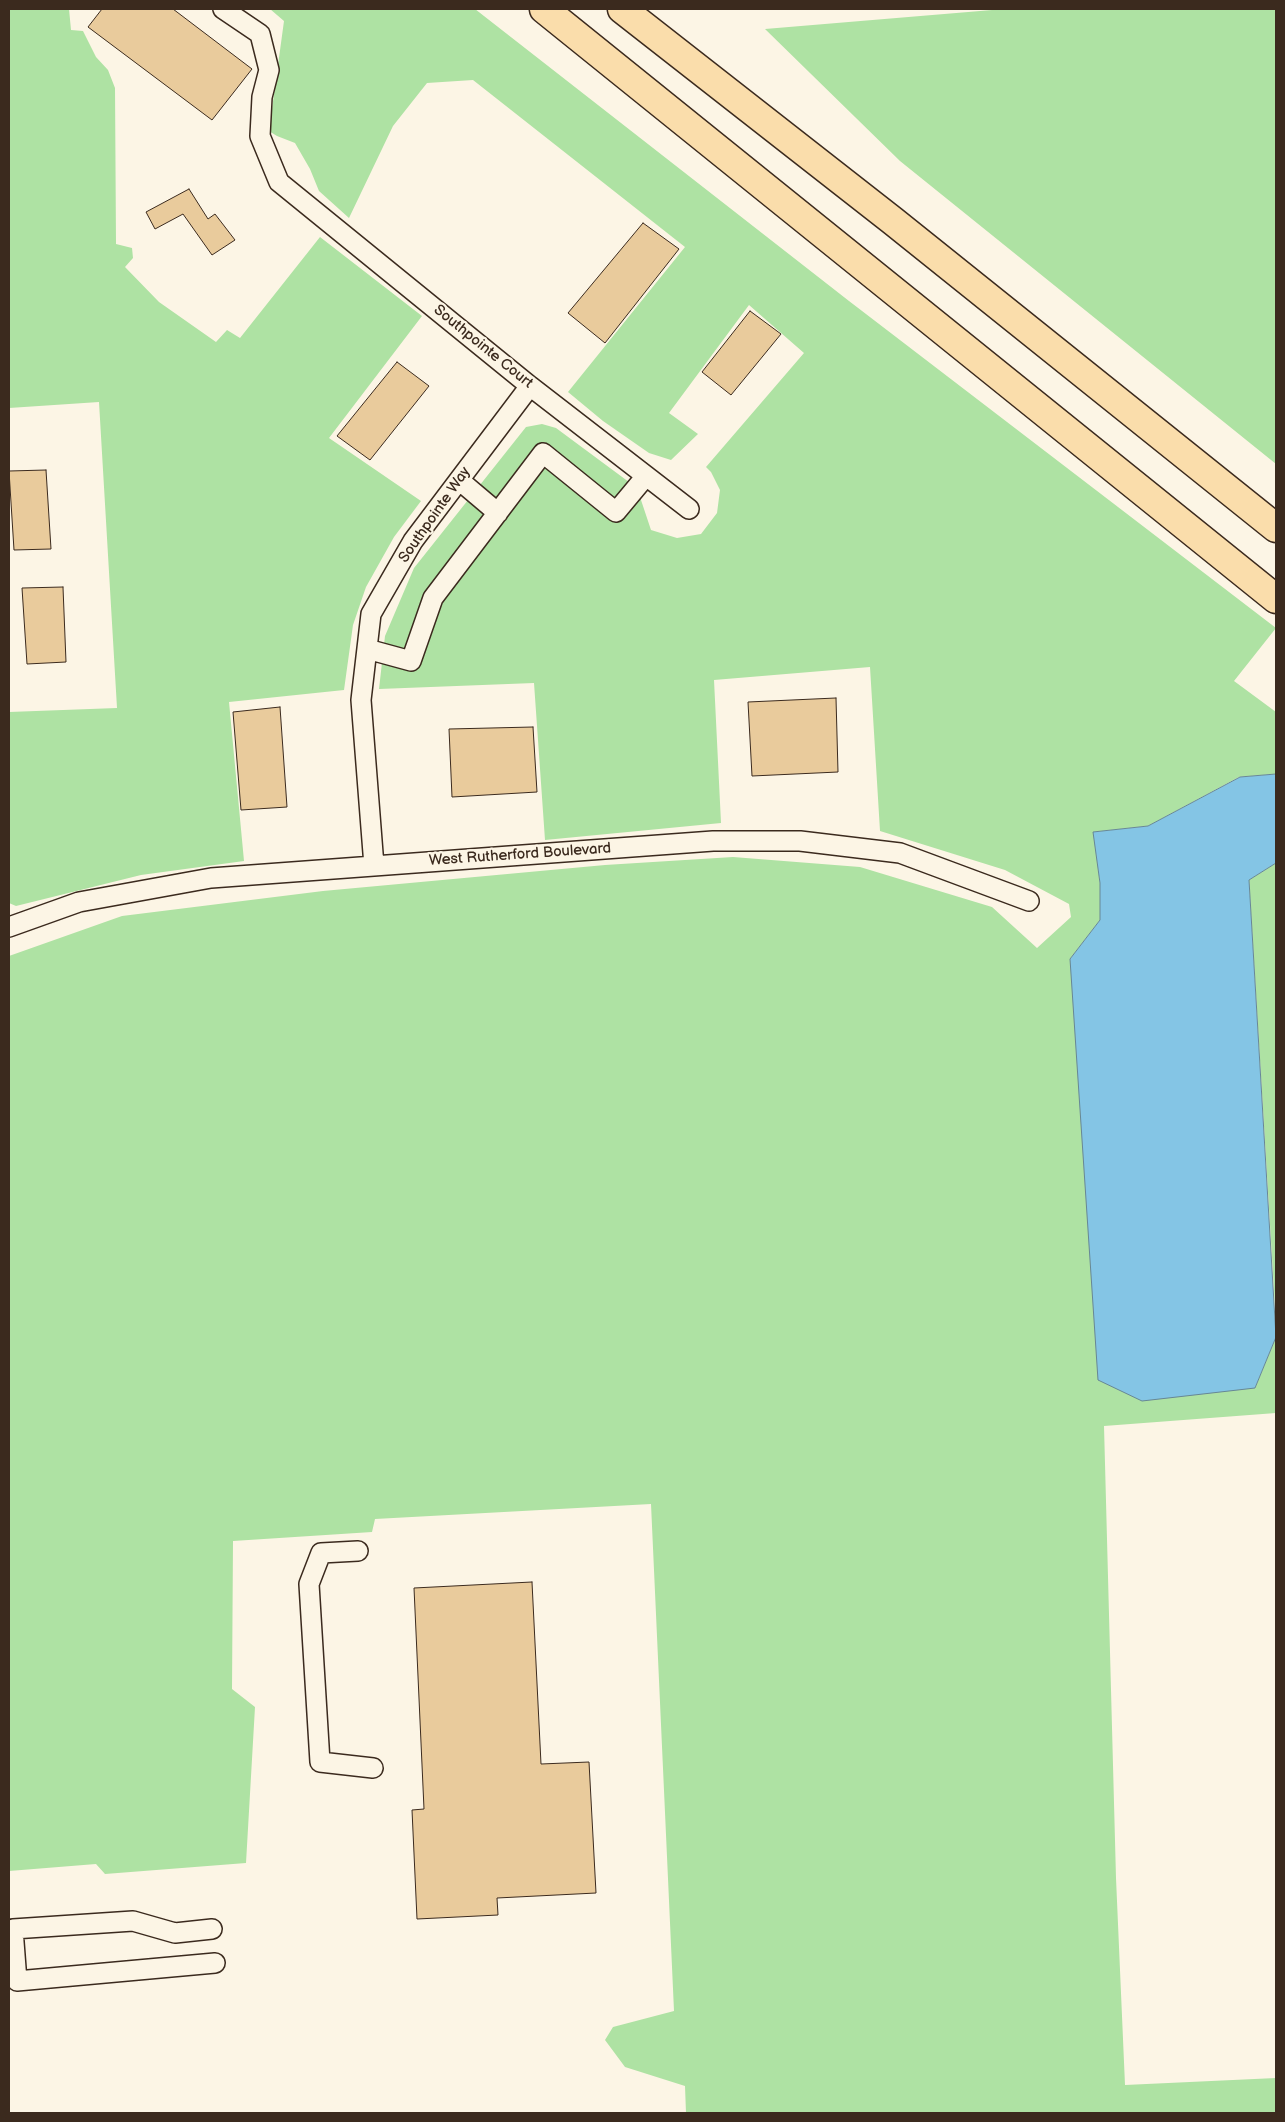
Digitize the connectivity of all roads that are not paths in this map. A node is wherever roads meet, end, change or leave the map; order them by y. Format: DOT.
graph roads {
  1 [pos="223,9"];
  2 [pos="535,9"];
  3 [pos="544,9"];
  4 [pos="622,9"];
  5 [pos="630,9"];
  6 [pos="654,34"];
  7 [pos="630,77"];
  8 [pos="530,386"];
  9 [pos="646,476"];
  10 [pos="459,480"];
  11 [pos="689,509"];
  12 [pos="498,513"];
  13 [pos="1276,528"];
  14 [pos="1276,600"];
  15 [pos="367,649"];
  16 [pos="374,866"];
  17 [pos="1029,901"];
  18 [pos="9,927"];
  19 [pos="358,1551"];
  20 [pos="373,1768"];
  21 [pos="212,1929"];
  22 [pos="11,1930"];
  23 [pos="215,1963"];
  1 -- 8 [label="street, Southpointe Court"];
  2 -- 7 [label="highway"];
  3 -- 7 [label="highway"];
  4 -- 6 [label="highway"];
  5 -- 6 [label="highway"];
  6 -- 13 [label="highway"];
  7 -- 14 [label="highway"];
  8 -- 9 [label="street, Southpointe Court"];
  8 -- 10 [label="street, Southpointe Way"];
  9 -- 11 [label="street, Southpointe Court"];
  9 -- 12 [label="street"];
  10 -- 12 [label="street"];
  10 -- 15 [label="street, Southpointe Way"];
  12 -- 15 [label="street"];
  15 -- 16 [label="street, Southpointe Way"];
  16 -- 17 [label="street, West Rutherford Boulevard"];
  16 -- 18 [label="street, West Rutherford Boulevard"];
  19 -- 20 [label="street"];
  21 -- 22 [label="street"];
  22 -- 23 [label="street"];
}
